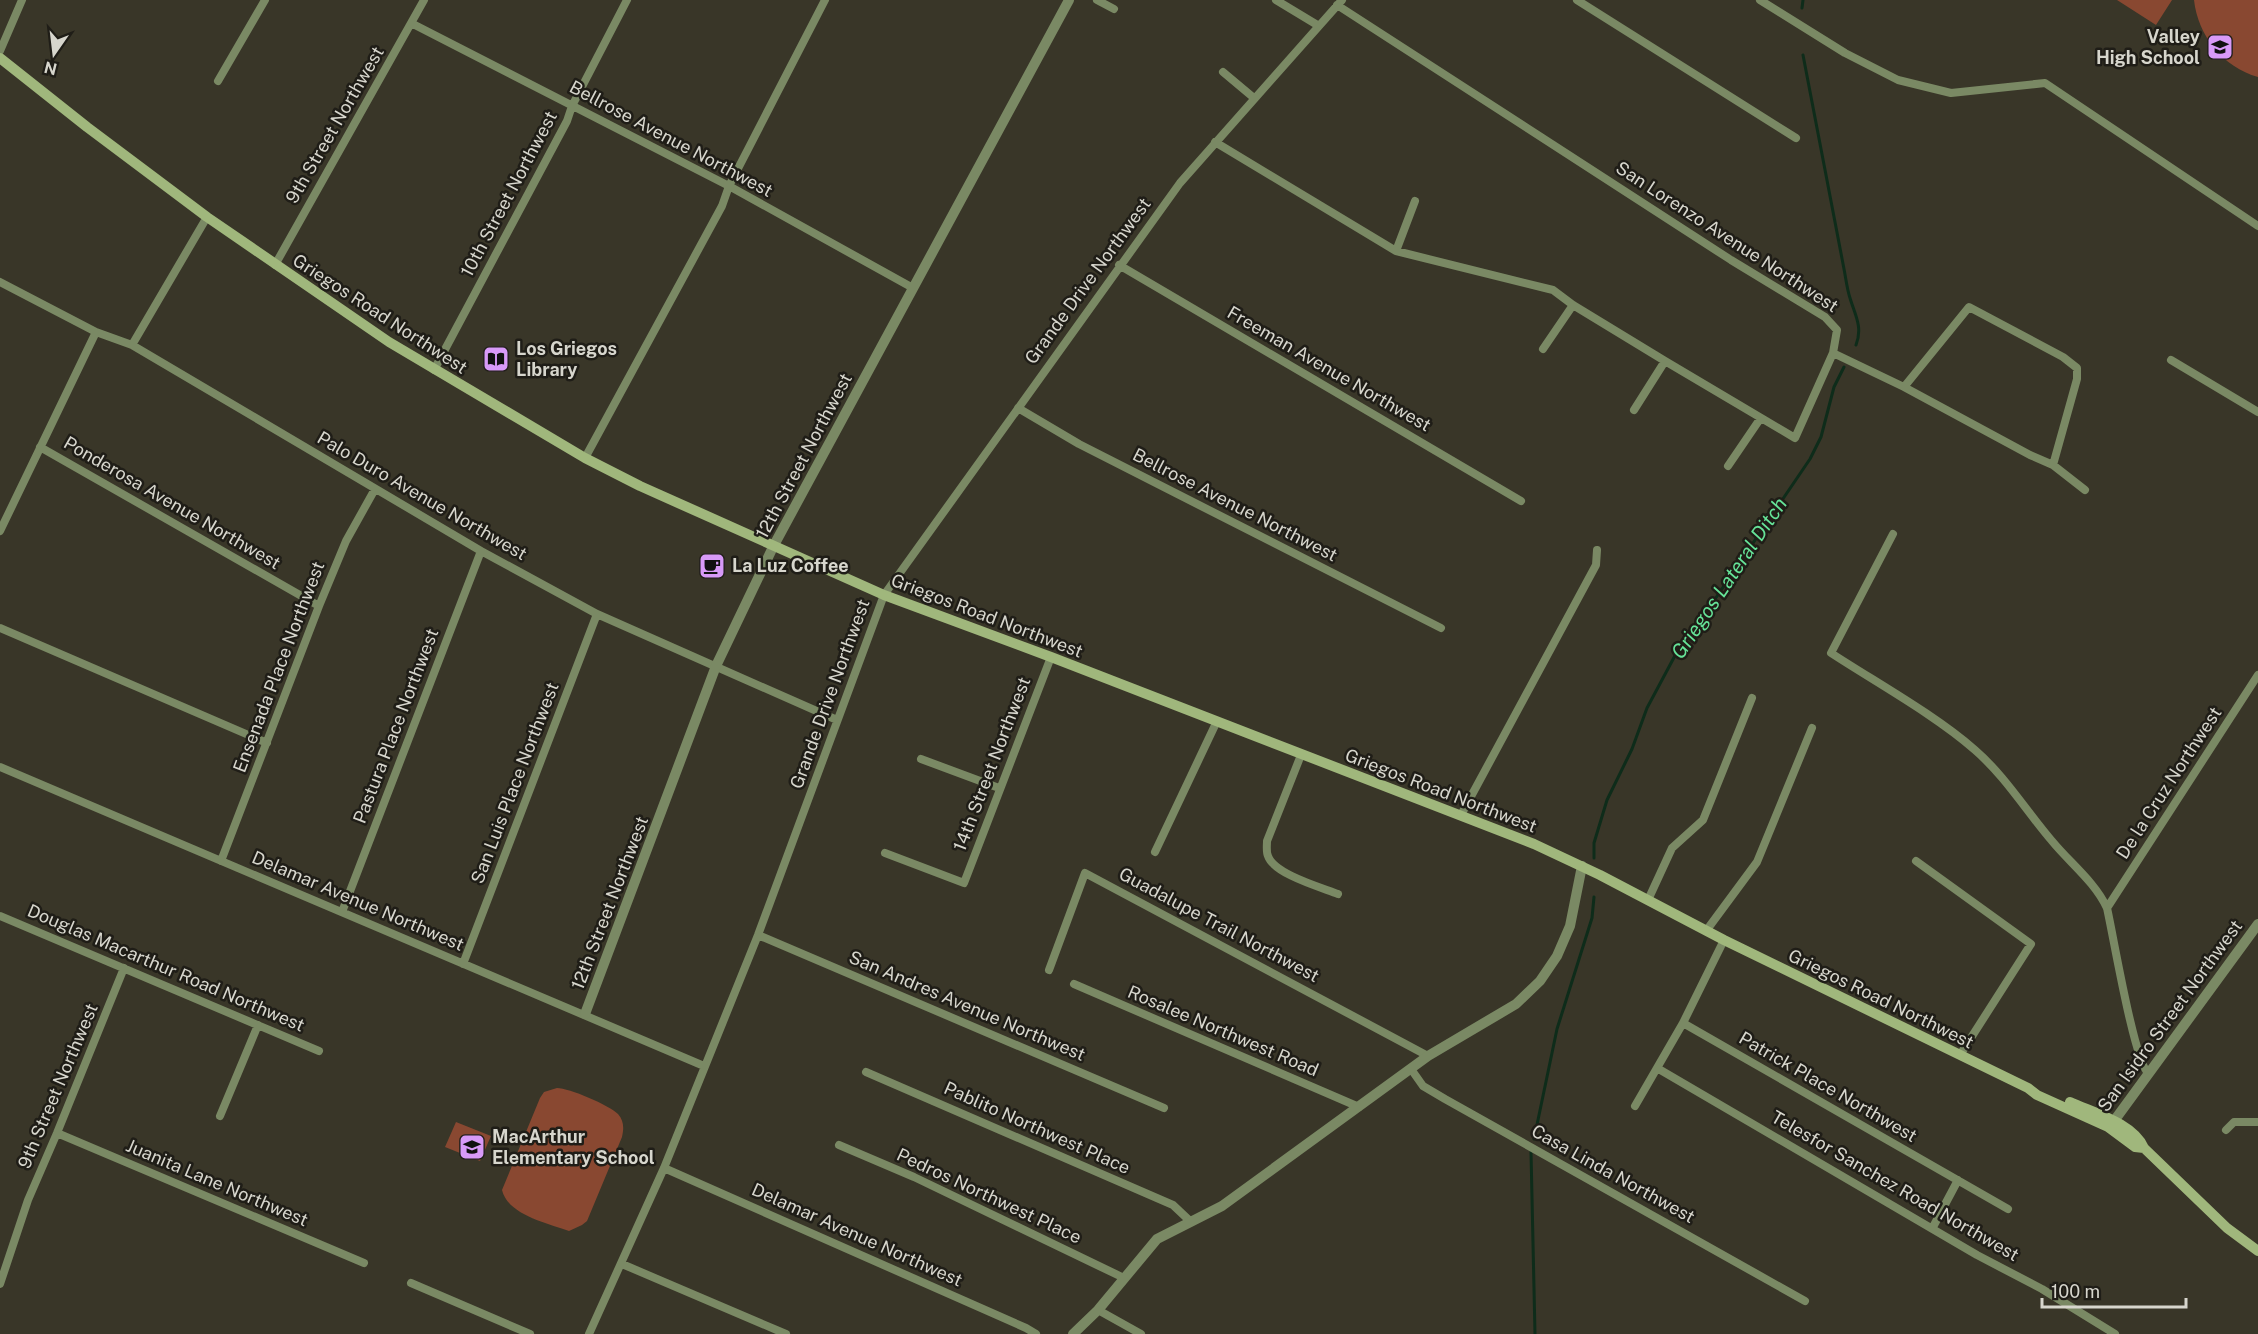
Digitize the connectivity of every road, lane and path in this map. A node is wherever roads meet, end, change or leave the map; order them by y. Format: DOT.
graph roads {
  1 [pos="22,0"];
  2 [pos="265,0"];
  3 [pos="424,0"];
  4 [pos="627,0"];
  5 [pos="825,0"];
  6 [pos="1069,0"];
  7 [pos="1097,0"];
  8 [pos="1276,0"];
  9 [pos="1577,0"];
  10 [pos="1760,0"];
  11 [pos="1339,2"];
  12 [pos="1114,9"];
  13 [pos="411,23"];
  14 [pos="1319,26"];
  15 [pos="0,51"];
  16 [pos="0,58"];
  17 [pos="1224,72"];
  18 [pos="218,81"];
  19 [pos="1254,98"];
  20 [pos="572,106"];
  21 [pos="1796,138"];
  22 [pos="1215,142"];
  23 [pos="729,186"];
  24 [pos="1415,201"];
  25 [pos="207,217"];
  26 [pos="2258,226"];
  27 [pos="1396,251"];
  28 [pos="275,265"];
  29 [pos="1119,265"];
  30 [pos="0,282"];
  31 [pos="913,288"];
  32 [pos="1573,305"];
  33 [pos="96,332"];
  34 [pos="132,345"];
  35 [pos="1543,350"];
  36 [pos="1833,353"];
  37 [pos="2171,360"];
  38 [pos="1665,361"];
  39 [pos="434,370"];
  40 [pos="1904,387"];
  41 [pos="1018,408"];
  42 [pos="1634,410"];
  43 [pos="2258,412"];
  44 [pos="1760,419"];
  45 [pos="40,447"];
  46 [pos="585,458"];
  47 [pos="2053,465"];
  48 [pos="1728,466"];
  49 [pos="375,489"];
  50 [pos="2085,490"];
  51 [pos="1521,501"];
  52 [pos="0,531"];
  53 [pos="1893,534"];
  54 [pos="773,547"];
  55 [pos="1597,550"];
  56 [pos="481,551"];
  57 [pos="884,595"];
  58 [pos="319,606"];
  59 [pos="597,614"];
  60 [pos="0,628"];
  61 [pos="1441,628"];
  62 [pos="1051,657"];
  63 [pos="716,666"];
  64 [pos="2258,675"];
  65 [pos="1752,698"];
  66 [pos="837,720"];
  67 [pos="1217,721"];
  68 [pos="1812,728"];
  69 [pos="267,743"];
  70 [pos="1301,755"];
  71 [pos="921,759"];
  72 [pos="0,767"];
  73 [pos="999,789"];
  74 [pos="1461,815"];
  75 [pos="1155,852"];
  76 [pos="885,853"];
  77 [pos="221,861"];
  78 [pos="1916,861"];
  79 [pos="1582,866"];
  80 [pos="1338,894"];
  81 [pos="1648,900"];
  82 [pos="2107,908"];
  83 [pos="342,912"];
  84 [pos="0,916"];
  85 [pos="2258,924"];
  86 [pos="1706,931"];
  87 [pos="758,935"];
  88 [pos="1724,940"];
  89 [pos="463,964"];
  90 [pos="124,968"];
  91 [pos="1049,970"];
  92 [pos="1074,984"];
  93 [pos="585,1014"];
  94 [pos="1683,1023"];
  95 [pos="258,1025"];
  96 [pos="319,1052"];
  97 [pos="1960,1055"];
  98 [pos="1428,1056"];
  99 [pos="704,1066"];
  100 [pos="1657,1068"];
  101 [pos="1411,1069"];
  102 [pos="866,1072"];
  103 [pos="2148,1073"];
  104 [pos="1635,1106"];
  105 [pos="1359,1107"];
  106 [pos="1164,1108"];
  107 [pos="220,1116"];
  108 [pos="2258,1122"];
  109 [pos="2111,1124"];
  110 [pos="2226,1130"];
  111 [pos="57,1133"];
  112 [pos="839,1145"];
  113 [pos="664,1168"];
  114 [pos="1958,1180"];
  115 [pos="2008,1209"];
  116 [pos="1191,1222"];
  117 [pos="1933,1227"];
  118 [pos="2258,1251"];
  119 [pos="364,1263"];
  120 [pos="622,1264"];
  121 [pos="1124,1278"];
  122 [pos="411,1283"];
  123 [pos="0,1284"];
  124 [pos="1805,1301"];
  125 [pos="1098,1310"];
  126 [pos="530,1334"];
  127 [pos="590,1334"];
  128 [pos="786,1334"];
  129 [pos="1036,1334"];
  130 [pos="1073,1334"];
  131 [pos="1141,1334"];
  132 [pos="2115,1334"];
  1 -- 15 [label="street"];
  2 -- 18 [label="street"];
  3 -- 13 [label="street, 9th Street Northwest"];
  4 -- 20 [label="street, 10th Street Northwest"];
  5 -- 23 [label="street"];
  6 -- 31 [label="street, 12th Street Northwest"];
  7 -- 12 [label="street"];
  8 -- 14 [label="street"];
  9 -- 21 [label="street"];
  10 -- 26 [label="street"];
  11 -- 14 [label="street, Grande Drive Northwest"];
  11 -- 36 [label="street, San Lorenzo Avenue Northwest"];
  13 -- 20 [label="street, Bellrose Avenue Northwest"];
  13 -- 28 [label="street, 9th Street Northwest"];
  14 -- 19 [label="street, Grande Drive Northwest"];
  16 -- 25 [label="main road, Griegos Road Northwest"];
  17 -- 19 [label="street"];
  19 -- 22 [label="street, Grande Drive Northwest"];
  20 -- 23 [label="street, Bellrose Avenue Northwest"];
  20 -- 39 [label="street, 10th Street Northwest"];
  22 -- 27 [label="street"];
  22 -- 29 [label="street, Grande Drive Northwest"];
  23 -- 31 [label="street, Bellrose Avenue Northwest"];
  23 -- 46 [label="street"];
  24 -- 27 [label="street"];
  25 -- 28 [label="main road, Griegos Road Northwest"];
  25 -- 34 [label="street"];
  27 -- 32 [label="street"];
  28 -- 39 [label="main road, Griegos Road Northwest"];
  29 -- 41 [label="street, Grande Drive Northwest"];
  29 -- 51 [label="street, Freeman Avenue Northwest"];
  30 -- 33 [label="street, Palo Duro Avenue Northwest"];
  31 -- 54 [label="street, 12th Street Northwest"];
  32 -- 35 [label="street"];
  32 -- 38 [label="street"];
  33 -- 34 [label="street, Palo Duro Avenue Northwest"];
  33 -- 45 [label="street"];
  34 -- 49 [label="street, Palo Duro Avenue Northwest"];
  36 -- 40 [label="street"];
  36 -- 44 [label="street"];
  37 -- 43 [label="street"];
  38 -- 42 [label="street"];
  38 -- 44 [label="street"];
  39 -- 46 [label="main road, Griegos Road Northwest"];
  40 -- 47 [label="street"];
  40 -- 47 [label="street"];
  41 -- 57 [label="street, Grande Drive Northwest"];
  41 -- 61 [label="street, Bellrose Avenue Northwest"];
  44 -- 48 [label="street"];
  45 -- 52 [label="street"];
  45 -- 58 [label="street, Ponderosa Avenue Northwest"];
  46 -- 54 [label="main road, Griegos Road Northwest"];
  47 -- 50 [label="street"];
  49 -- 56 [label="street, Palo Duro Avenue Northwest"];
  49 -- 58 [label="street, Ensenada Place Northwest"];
  53 -- 82 [label="street"];
  54 -- 57 [label="main road, Griegos Road Northwest"];
  54 -- 63 [label="street, 12th Street Northwest"];
  55 -- 74 [label="street"];
  56 -- 59 [label="street, Palo Duro Avenue Northwest"];
  56 -- 83 [label="street, Pastura Place Northwest"];
  57 -- 62 [label="main road, Griegos Road Northwest"];
  57 -- 66 [label="street, Grande Drive Northwest"];
  58 -- 69 [label="street, Ensenada Place Northwest"];
  59 -- 63 [label="street, Palo Duro Avenue Northwest"];
  59 -- 89 [label="street, San Luis Place Northwest"];
  60 -- 69 [label="street"];
  62 -- 67 [label="main road, Griegos Road Northwest"];
  62 -- 73 [label="street, 14th Street Northwest"];
  63 -- 66 [label="street, Palo Duro Avenue Northwest"];
  63 -- 93 [label="street, 12th Street Northwest"];
  64 -- 82 [label="street, De la Cruz Northwest"];
  65 -- 81 [label="street"];
  66 -- 87 [label="street, Grande Drive Northwest"];
  67 -- 70 [label="main road, Griegos Road Northwest"];
  67 -- 75 [label="street"];
  68 -- 86 [label="street"];
  69 -- 77 [label="street, Ensenada Place Northwest"];
  70 -- 74 [label="main road, Griegos Road Northwest"];
  70 -- 80 [label="street"];
  71 -- 73 [label="street"];
  72 -- 77 [label="street, Delamar Avenue Northwest"];
  73 -- 76 [label="street, 14th Street Northwest"];
  74 -- 79 [label="main road, Griegos Road Northwest"];
  77 -- 83 [label="street, Delamar Avenue Northwest"];
  78 -- 97 [label="street"];
  79 -- 81 [label="main road, Griegos Road Northwest"];
  79 -- 98 [label="street"];
  81 -- 86 [label="main road, Griegos Road Northwest"];
  82 -- 103 [label="street"];
  83 -- 89 [label="street, Delamar Avenue Northwest"];
  84 -- 90 [label="street, Douglas Macarthur Road Northwest"];
  85 -- 103 [label="street, San Isidro Street Northwest"];
  86 -- 88 [label="main road, Griegos Road Northwest"];
  87 -- 99 [label="street, Grande Drive Northwest"];
  87 -- 106 [label="street, San Andres Avenue Northwest"];
  88 -- 94 [label="street"];
  88 -- 97 [label="main road, Griegos Road Northwest"];
  89 -- 93 [label="street, Delamar Avenue Northwest"];
  90 -- 95 [label="street, Douglas Macarthur Road Northwest"];
  90 -- 111 [label="street, 9th Street Northwest"];
  91 -- 98 [label="street, Guadalupe Trail Northwest"];
  92 -- 105 [label="street, Rosalee Northwest Road"];
  93 -- 99 [label="street, Delamar Avenue Northwest"];
  94 -- 100 [label="street"];
  94 -- 114 [label="street, Patrick Place Northwest"];
  95 -- 96 [label="street, Douglas Macarthur Road Northwest"];
  95 -- 107 [label="street"];
  97 -- 109 [label="main road, Griegos Road Northwest"];
  98 -- 101 [label="street"];
  99 -- 113 [label="street, Grande Drive Northwest"];
  100 -- 104 [label="street"];
  100 -- 117 [label="street, Telesfor Sanchez Road Northwest"];
  101 -- 105 [label="street"];
  101 -- 124 [label="street, Casa Linda Northwest"];
  102 -- 116 [label="street, Pablito Northwest Place"];
  103 -- 109 [label="street, San Isidro Street Northwest"];
  105 -- 116 [label="street"];
  108 -- 110 [label="street"];
  109 -- 118 [label="main road, Griegos Road Northwest"];
  111 -- 119 [label="street, Juanita Lane Northwest"];
  111 -- 123 [label="street, 9th Street Northwest"];
  112 -- 121 [label="street, Pedros Northwest Place"];
  113 -- 120 [label="street, Grande Drive Northwest"];
  113 -- 129 [label="street, Delamar Avenue Northwest"];
  114 -- 115 [label="street, Patrick Place Northwest"];
  114 -- 117 [label="street"];
  116 -- 121 [label="street"];
  117 -- 132 [label="street, Telesfor Sanchez Road Northwest"];
  120 -- 127 [label="street, Grande Drive Northwest"];
  120 -- 128 [label="street"];
  121 -- 125 [label="street"];
  122 -- 126 [label="street"];
  125 -- 130 [label="street"];
  125 -- 131 [label="street"];
}
